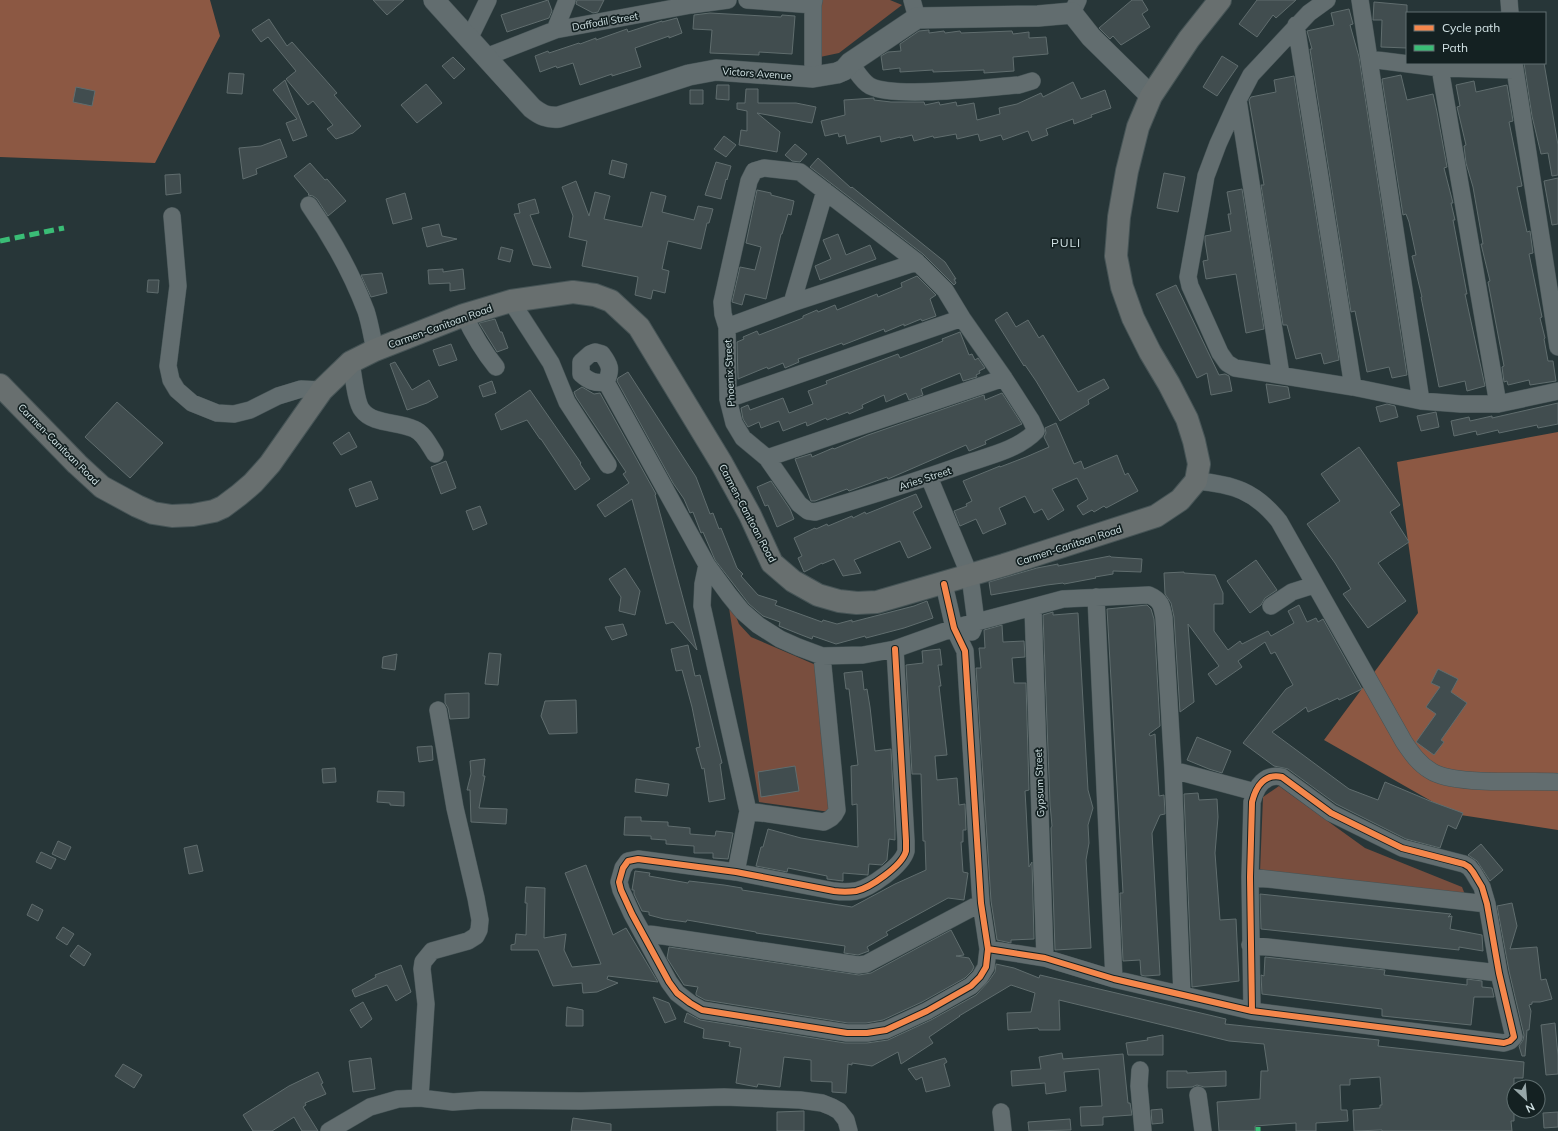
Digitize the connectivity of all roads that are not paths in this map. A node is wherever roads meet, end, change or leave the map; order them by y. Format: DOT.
graph roads {
  1 [pos="434,0"];
  2 [pos="488,0"];
  3 [pos="567,0"];
  4 [pos="728,0"];
  5 [pos="747,0"];
  6 [pos="1220,0"];
  7 [pos="1327,0"];
  8 [pos="1360,0"];
  9 [pos="1509,0"];
  10 [pos="814,2"];
  11 [pos="1075,6"];
  12 [pos="646,7"];
  13 [pos="914,9"];
  14 [pos="1510,12"];
  15 [pos="1296,25"];
  16 [pos="556,30"];
  17 [pos="469,39"];
  18 [pos="486,56"];
  19 [pos="1369,59"];
  20 [pos="850,63"];
  21 [pos="1406,64"];
  22 [pos="1408,64"];
  23 [pos="1514,66"];
  24 [pos="1440,68"];
  25 [pos="813,77"];
  26 [pos="1032,81"];
  27 [pos="1150,96"];
  28 [pos="1238,100"];
  29 [pos="825,190"];
  30 [pos="309,205"];
  31 [pos="172,216"];
  32 [pos="917,262"];
  33 [pos="511,301"];
  34 [pos="792,303"];
  35 [pos="464,315"];
  36 [pos="962,318"];
  37 [pos="727,327"];
  38 [pos="1558,347"];
  39 [pos="375,350"];
  40 [pos="351,362"];
  41 [pos="496,367"];
  42 [pos="1280,375"];
  43 [pos="1004,378"];
  44 [pos="606,382"];
  45 [pos="0,385"];
  46 [pos="1353,387"];
  47 [pos="322,390"];
  48 [pos="1558,391"];
  49 [pos="728,399"];
  50 [pos="1421,401"];
  51 [pos="1498,404"];
  52 [pos="435,454"];
  53 [pos="767,458"];
  54 [pos="608,465"];
  55 [pos="929,476"];
  56 [pos="1196,481"];
  57 [pos="808,511"];
  58 [pos="708,565"];
  59 [pos="970,576"];
  60 [pos="944,584"];
  61 [pos="1314,585"];
  62 [pos="1096,597"];
  63 [pos="1271,606"];
  64 [pos="1033,608"];
  65 [pos="976,622"];
  66 [pos="954,628"];
  67 [pos="895,649"];
  68 [pos="965,651"];
  69 [pos="822,656"];
  70 [pos="438,710"];
  71 [pos="1173,770"];
  72 [pos="1558,782"];
  73 [pos="1254,792"];
  74 [pos="748,811"];
  75 [pos="736,872"];
  76 [pos="1250,877"];
  77 [pos="981,903"];
  78 [pos="1487,904"];
  79 [pos="642,933"];
  80 [pos="1250,945"];
  81 [pos="988,949"];
  82 [pos="1045,958"];
  83 [pos="1499,973"];
  84 [pos="1114,979"];
  85 [pos="1182,995"];
  86 [pos="1252,1011"];
  87 [pos="1140,1070"];
  88 [pos="1198,1095"];
  89 [pos="420,1098"];
  90 [pos="1001,1112"];
  91 [pos="330,1131"];
  92 [pos="849,1131"];
  93 [pos="1003,1131"];
  94 [pos="1143,1131"];
  95 [pos="1203,1131"];
  1 -- 17 [label="street, Victors Avenue"];
  2 -- 17 [label="street"];
  3 -- 16 [label="street"];
  4 -- 12 [label="street, Daffodil Street"];
  5 -- 10 [label="street"];
  6 -- 27 [label="main road"];
  7 -- 15 [label="street"];
  8 -- 19 [label="street"];
  9 -- 14 [label="street"];
  10 -- 25 [label="street"];
  11 -- 13 [label="street, Victors Avenue"];
  11 -- 27 [label="street"];
  12 -- 16 [label="street, Daffodil Street"];
  13 -- 20 [label="street, Victors Avenue"];
  15 -- 28 [label="street"];
  15 -- 46 [label="street"];
  16 -- 18 [label="street, Daffodil Street"];
  17 -- 18 [label="street, Victors Avenue"];
  18 -- 25 [label="street, Victors Avenue"];
  19 -- 21 [label="street"];
  19 -- 50 [label="street"];
  20 -- 25 [label="street, Victors Avenue"];
  20 -- 26 [label="street"];
  22 -- 24 [label="street"];
  23 -- 24 [label="street"];
  23 -- 38 [label="street"];
  24 -- 51 [label="street"];
  27 -- 56 [label="main road"];
  28 -- 42 [label="street"];
  28 -- 42 [label="street"];
  29 -- 32 [label="street"];
  29 -- 34 [label="street"];
  29 -- 37 [label="street, Phoenix Street"];
  30 -- 39 [label="street"];
  31 -- 47 [label="street"];
  32 -- 34 [label="street"];
  32 -- 36 [label="street"];
  33 -- 35 [label="main road, Carmen-Canitoan Road"];
  33 -- 54 [label="street"];
  33 -- 60 [label="main road, Carmen-Canitoan Road"];
  34 -- 37 [label="street"];
  35 -- 39 [label="main road, Carmen-Canitoan Road"];
  35 -- 41 [label="street"];
  36 -- 43 [label="street"];
  36 -- 49 [label="street"];
  37 -- 49 [label="street, Phoenix Street"];
  39 -- 40 [label="main road, Carmen-Canitoan Road"];
  40 -- 47 [label="main road, Carmen-Canitoan Road"];
  40 -- 52 [label="street"];
  42 -- 46 [label="street"];
  43 -- 53 [label="street"];
  43 -- 55 [label="street, Aries Street"];
  44 -- 58 [label="street"];
  45 -- 47 [label="main road, Carmen-Canitoan Road"];
  46 -- 50 [label="street"];
  48 -- 51 [label="street"];
  49 -- 53 [label="street, Phoenix Street"];
  50 -- 51 [label="street"];
  53 -- 57 [label="street, Phoenix Street"];
  55 -- 57 [label="street, Aries Street"];
  55 -- 59 [label="street"];
  56 -- 59 [label="main road, Carmen-Canitoan Road"];
  56 -- 61 [label="street"];
  58 -- 69 [label="street"];
  58 -- 74 [label="street"];
  59 -- 60 [label="main road, Carmen-Canitoan Road"];
  59 -- 65 [label="street"];
  60 -- 66 [label="street"];
  61 -- 63 [label="street"];
  61 -- 72 [label="street"];
  62 -- 64 [label="street"];
  62 -- 71 [label="street"];
  62 -- 84 [label="street"];
  64 -- 65 [label="street"];
  64 -- 82 [label="street, Gypsum Street"];
  65 -- 66 [label="street"];
  65 -- 68 [label="street"];
  66 -- 67 [label="street"];
  66 -- 68 [label="street"];
  67 -- 69 [label="street"];
  67 -- 75 [label="street"];
  68 -- 77 [label="street"];
  69 -- 74 [label="street"];
  70 -- 89 [label="street"];
  71 -- 73 [label="street"];
  71 -- 85 [label="street"];
  73 -- 76 [label="street"];
  73 -- 78 [label="street"];
  74 -- 75 [label="street"];
  75 -- 79 [label="street"];
  76 -- 78 [label="street"];
  76 -- 80 [label="street"];
  77 -- 79 [label="street"];
  77 -- 81 [label="street"];
  78 -- 83 [label="street"];
  79 -- 81 [label="street"];
  80 -- 83 [label="street"];
  80 -- 86 [label="street"];
  81 -- 82 [label="street"];
  82 -- 84 [label="street"];
  83 -- 86 [label="street"];
  84 -- 85 [label="street"];
  85 -- 86 [label="street"];
  87 -- 94 [label="street"];
  88 -- 95 [label="street"];
  89 -- 91 [label="street"];
  89 -- 92 [label="street"];
  90 -- 93 [label="street"];
}
